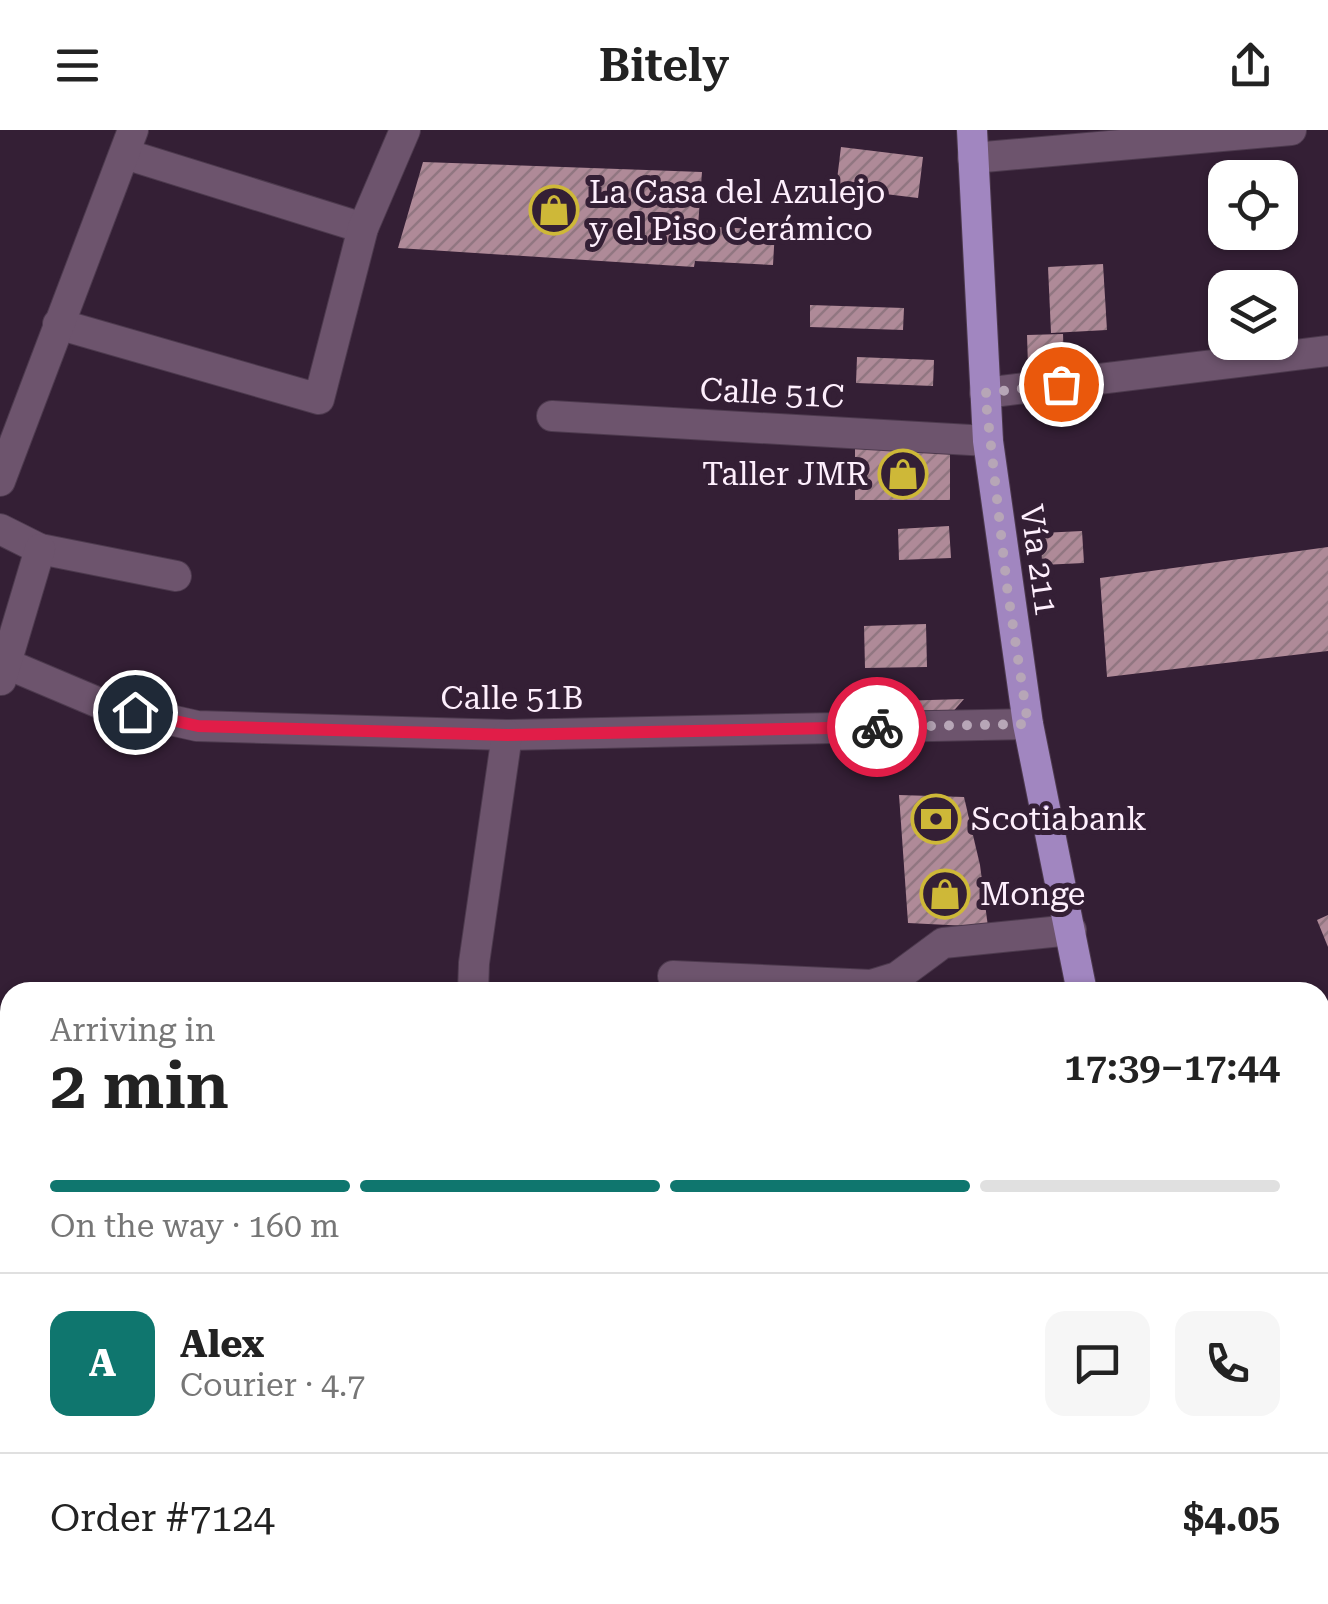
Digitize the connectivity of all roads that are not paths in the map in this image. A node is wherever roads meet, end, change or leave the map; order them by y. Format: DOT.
graph roads {
  1 [pos="405,130"];
  2 [pos="1292,130"];
  3 [pos="129,142"];
  4 [pos="973,144"];
  5 [pos="363,228"];
  6 [pos="58,324"];
  7 [pos="1328,351"];
  8 [pos="985,393"];
  9 [pos="552,416"];
  10 [pos="988,440"];
  11 [pos="0,480"];
  12 [pos="0,529"];
  13 [pos="40,549"];
  14 [pos="176,576"];
  15 [pos="4,674"];
  16 [pos="1028,724"];
  17 [pos="507,735"];
  18 [pos="1071,930"];
  19 [pos="673,976"];
  20 [pos="473,982"];
  21 [pos="805,982"];
  22 [pos="881,982"];
  23 [pos="1080,982"];
  1 -- 5 [label="street"];
  2 -- 4 [label="street"];
  3 -- 5 [label="street"];
  3 -- 6 [label="street"];
  4 -- 8 [label="main road, Vía 211"];
  5 -- 6 [label="street"];
  6 -- 11 [label="street"];
  7 -- 8 [label="street"];
  8 -- 10 [label="main road, Vía 211"];
  9 -- 10 [label="street, Calle 51C"];
  10 -- 16 [label="main road, Vía 211"];
  12 -- 13 [label="street"];
  13 -- 14 [label="street"];
  13 -- 15 [label="street"];
  15 -- 17 [label="street, Calle 51B"];
  16 -- 17 [label="street, Calle 51B"];
  16 -- 18 [label="main road, Vía 211"];
  17 -- 20 [label="street"];
  18 -- 22 [label="street"];
  18 -- 23 [label="main road, Vía 211"];
  19 -- 21 [label="street"];
}
